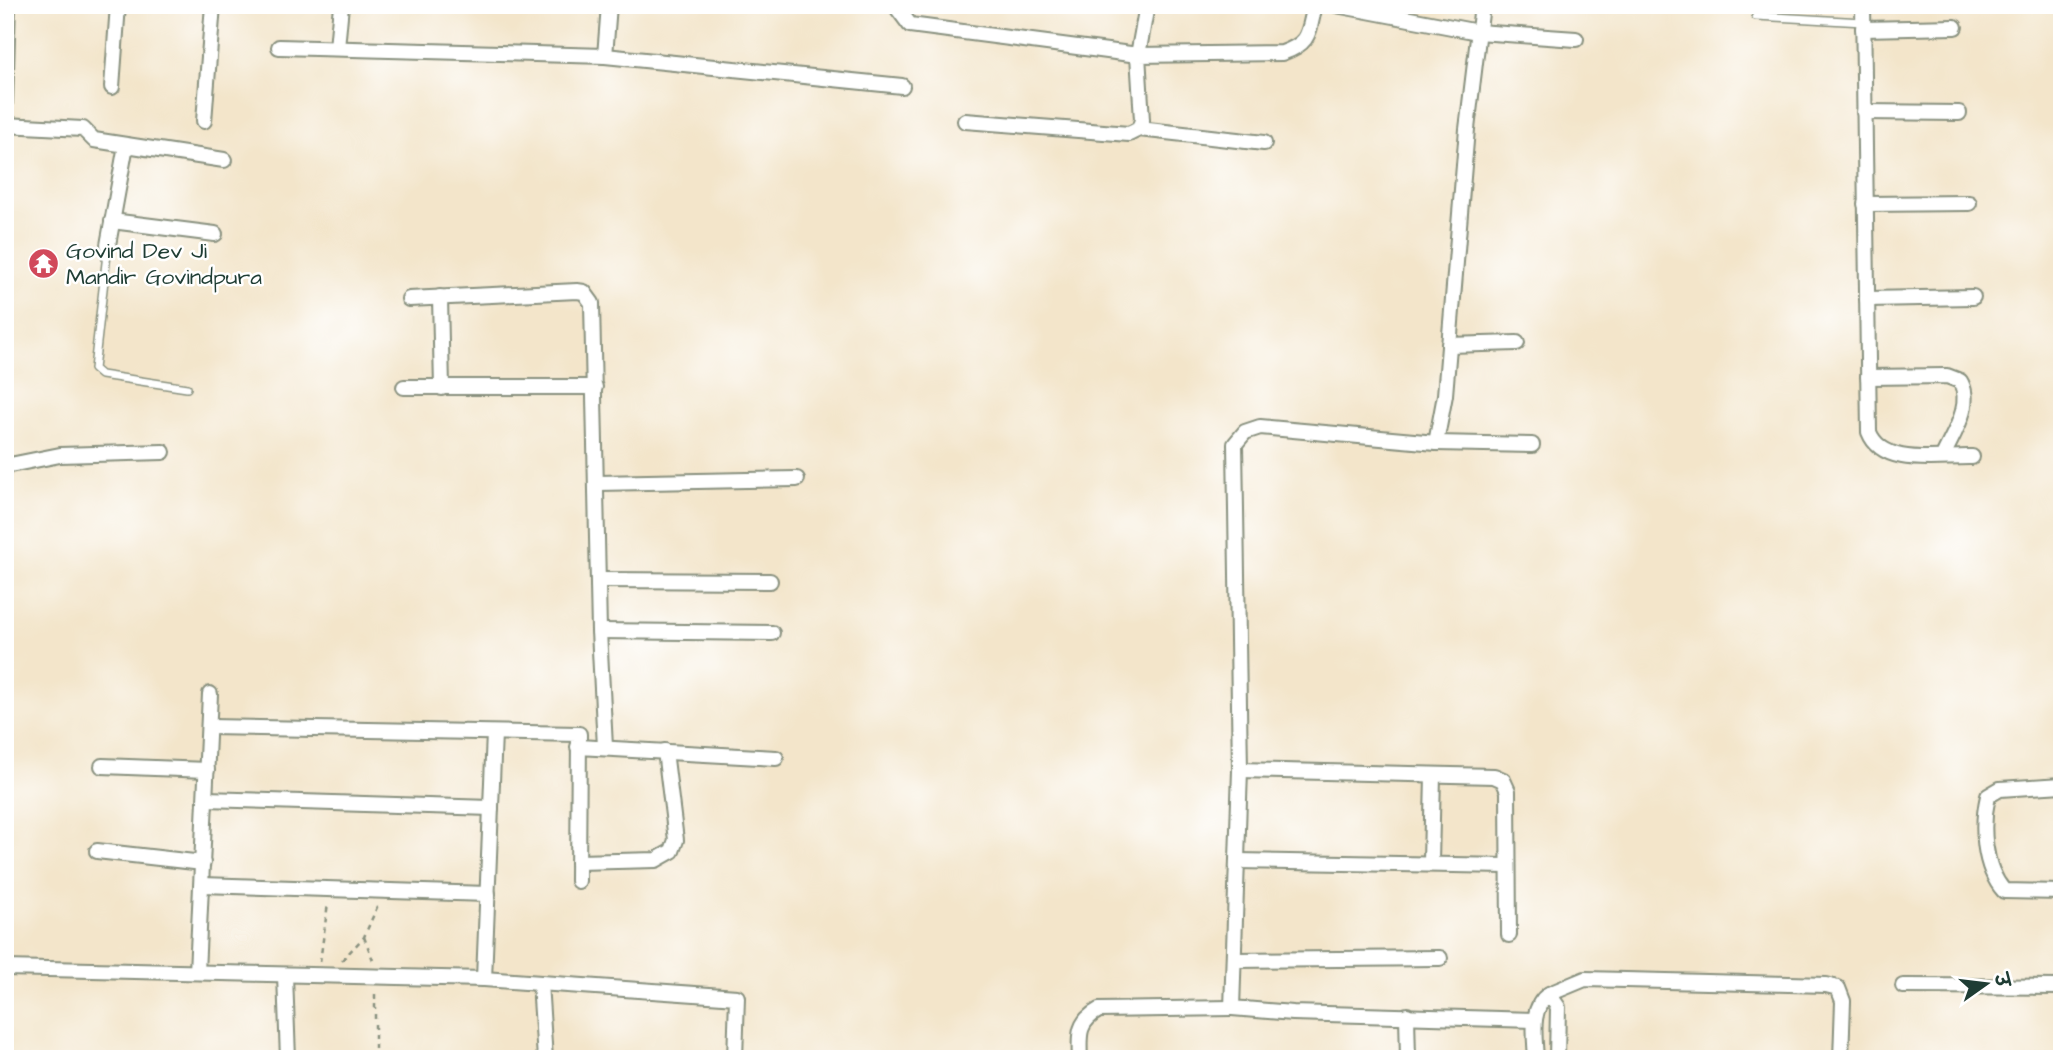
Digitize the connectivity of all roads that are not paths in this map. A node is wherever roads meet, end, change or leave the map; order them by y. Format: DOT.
graph roads {
  1 [pos="8,5"];
  2 [pos="118,5"];
  3 [pos="213,5"];
  4 [pos="341,5"];
  5 [pos="609,5"];
  6 [pos="899,5"];
  7 [pos="1147,5"];
  8 [pos="1315,5"];
  9 [pos="1336,5"];
  10 [pos="1482,5"];
  11 [pos="1863,5"];
  12 [pos="1756,16"];
  13 [pos="1863,26"];
  14 [pos="1955,27"];
  15 [pos="1478,32"];
  16 [pos="1576,39"];
  17 [pos="279,47"];
  18 [pos="337,48"];
  19 [pos="1138,55"];
  20 [pos="605,56"];
  21 [pos="902,86"];
  22 [pos="112,87"];
  23 [pos="5,105"];
  24 [pos="1864,112"];
  25 [pos="1959,113"];
  26 [pos="204,121"];
  27 [pos="965,121"];
  28 [pos="5,125"];
  29 [pos="1139,129"];
  30 [pos="1264,143"];
  31 [pos="126,145"];
  32 [pos="224,160"];
  33 [pos="1969,203"];
  34 [pos="1865,204"];
  35 [pos="112,221"];
  36 [pos="215,234"];
  37 [pos="108,245"];
  38 [pos="440,297"];
  39 [pos="1973,297"];
  40 [pos="409,299"];
  41 [pos="1867,299"];
  42 [pos="1517,343"];
  43 [pos="1449,345"];
  44 [pos="1868,377"];
  45 [pos="404,387"];
  46 [pos="595,387"];
  47 [pos="187,388"];
  48 [pos="442,388"];
  49 [pos="1436,443"];
  50 [pos="1532,445"];
  51 [pos="163,452"];
  52 [pos="1943,456"];
  53 [pos="1972,457"];
  54 [pos="5,466"];
  55 [pos="797,479"];
  56 [pos="598,483"];
  57 [pos="598,580"];
  58 [pos="770,581"];
  59 [pos="599,631"];
  60 [pos="772,633"];
  61 [pos="210,694"];
  62 [pos="210,727"];
  63 [pos="494,733"];
  64 [pos="579,747"];
  65 [pos="605,747"];
  66 [pos="664,751"];
  67 [pos="776,758"];
  68 [pos="102,766"];
  69 [pos="208,770"];
  70 [pos="1240,770"];
  71 [pos="1433,775"];
  72 [pos="2062,785"];
  73 [pos="206,799"];
  74 [pos="491,808"];
  75 [pos="97,850"];
  76 [pos="1238,861"];
  77 [pos="578,862"];
  78 [pos="1431,862"];
  79 [pos="203,863"];
  80 [pos="1508,866"];
  81 [pos="578,881"];
  82 [pos="202,885"];
  83 [pos="2062,892"];
  84 [pos="488,894"];
  85 [pos="1509,935"];
  86 [pos="1440,958"];
  87 [pos="1236,960"];
  88 [pos="5,968"];
  89 [pos="197,972"];
  90 [pos="285,975"];
  91 [pos="484,979"];
  92 [pos="540,983"];
  93 [pos="1903,986"];
  94 [pos="2062,987"];
  95 [pos="1548,997"];
  96 [pos="1232,1008"];
  97 [pos="1407,1015"];
  98 [pos="1534,1020"];
  99 [pos="288,1059"];
  100 [pos="545,1059"];
  101 [pos="735,1059"];
  102 [pos="1080,1059"];
  103 [pos="1408,1059"];
  104 [pos="1536,1059"];
  105 [pos="1557,1059"];
  106 [pos="1841,1059"];
  1 -- 23 [label="street"];
  2 -- 22 [label="street"];
  3 -- 26 [label="street"];
  4 -- 18 [label="street"];
  5 -- 20 [label="street"];
  6 -- 19 [label="street"];
  7 -- 19 [label="street"];
  8 -- 19 [label="street"];
  9 -- 15 [label="street"];
  10 -- 15 [label="street"];
  11 -- 13 [label="street"];
  12 -- 13 [label="lane"];
  13 -- 14 [label="street"];
  13 -- 24 [label="street"];
  15 -- 16 [label="street"];
  15 -- 43 [label="street"];
  17 -- 18 [label="street"];
  18 -- 20 [label="street"];
  19 -- 29 [label="street"];
  20 -- 21 [label="street"];
  24 -- 25 [label="street"];
  24 -- 34 [label="street"];
  27 -- 29 [label="street"];
  28 -- 31 [label="street"];
  29 -- 30 [label="street"];
  31 -- 32 [label="street"];
  31 -- 35 [label="street"];
  33 -- 34 [label="street"];
  34 -- 41 [label="street"];
  35 -- 36 [label="street"];
  35 -- 37 [label="street"];
  37 -- 47 [label="lane"];
  38 -- 40 [label="street"];
  38 -- 46 [label="street"];
  38 -- 48 [label="street"];
  39 -- 41 [label="street"];
  41 -- 44 [label="street"];
  42 -- 43 [label="street"];
  43 -- 49 [label="street"];
  44 -- 52 [label="street"];
  44 -- 52 [label="street"];
  45 -- 48 [label="street"];
  46 -- 48 [label="street"];
  46 -- 56 [label="street"];
  49 -- 50 [label="street"];
  49 -- 70 [label="street"];
  51 -- 54 [label="street"];
  52 -- 53 [label="street"];
  55 -- 56 [label="street"];
  56 -- 57 [label="street"];
  57 -- 58 [label="street"];
  57 -- 59 [label="street"];
  59 -- 60 [label="street"];
  59 -- 65 [label="street"];
  61 -- 62 [label="street"];
  62 -- 63 [label="street"];
  62 -- 69 [label="street"];
  63 -- 64 [label="street"];
  63 -- 74 [label="street"];
  64 -- 65 [label="street"];
  64 -- 77 [label="street"];
  65 -- 66 [label="street"];
  66 -- 67 [label="street"];
  66 -- 77 [label="street"];
  68 -- 69 [label="street"];
  69 -- 73 [label="street"];
  70 -- 71 [label="street"];
  70 -- 76 [label="street"];
  71 -- 78 [label="street"];
  71 -- 80 [label="street"];
  72 -- 83 [label="street"];
  73 -- 74 [label="street"];
  73 -- 79 [label="street"];
  74 -- 84 [label="street"];
  75 -- 79 [label="street"];
  76 -- 78 [label="street"];
  76 -- 87 [label="street"];
  77 -- 81 [label="street"];
  78 -- 80 [label="street"];
  79 -- 82 [label="street"];
  80 -- 85 [label="street"];
  82 -- 84 [label="street"];
  82 -- 89 [label="street"];
  84 -- 91 [label="street"];
  86 -- 87 [label="street"];
  87 -- 96 [label="street"];
  88 -- 89 [label="street"];
  89 -- 90 [label="street"];
  90 -- 91 [label="street"];
  90 -- 99 [label="street"];
  91 -- 92 [label="street"];
  92 -- 100 [label="street"];
  92 -- 101 [label="street"];
  93 -- 94 [label="street"];
  95 -- 98 [label="street"];
  95 -- 105 [label="street"];
  95 -- 106 [label="street"];
  96 -- 97 [label="street"];
  96 -- 102 [label="street"];
  97 -- 98 [label="street"];
  97 -- 103 [label="street"];
  98 -- 104 [label="street"];
}
